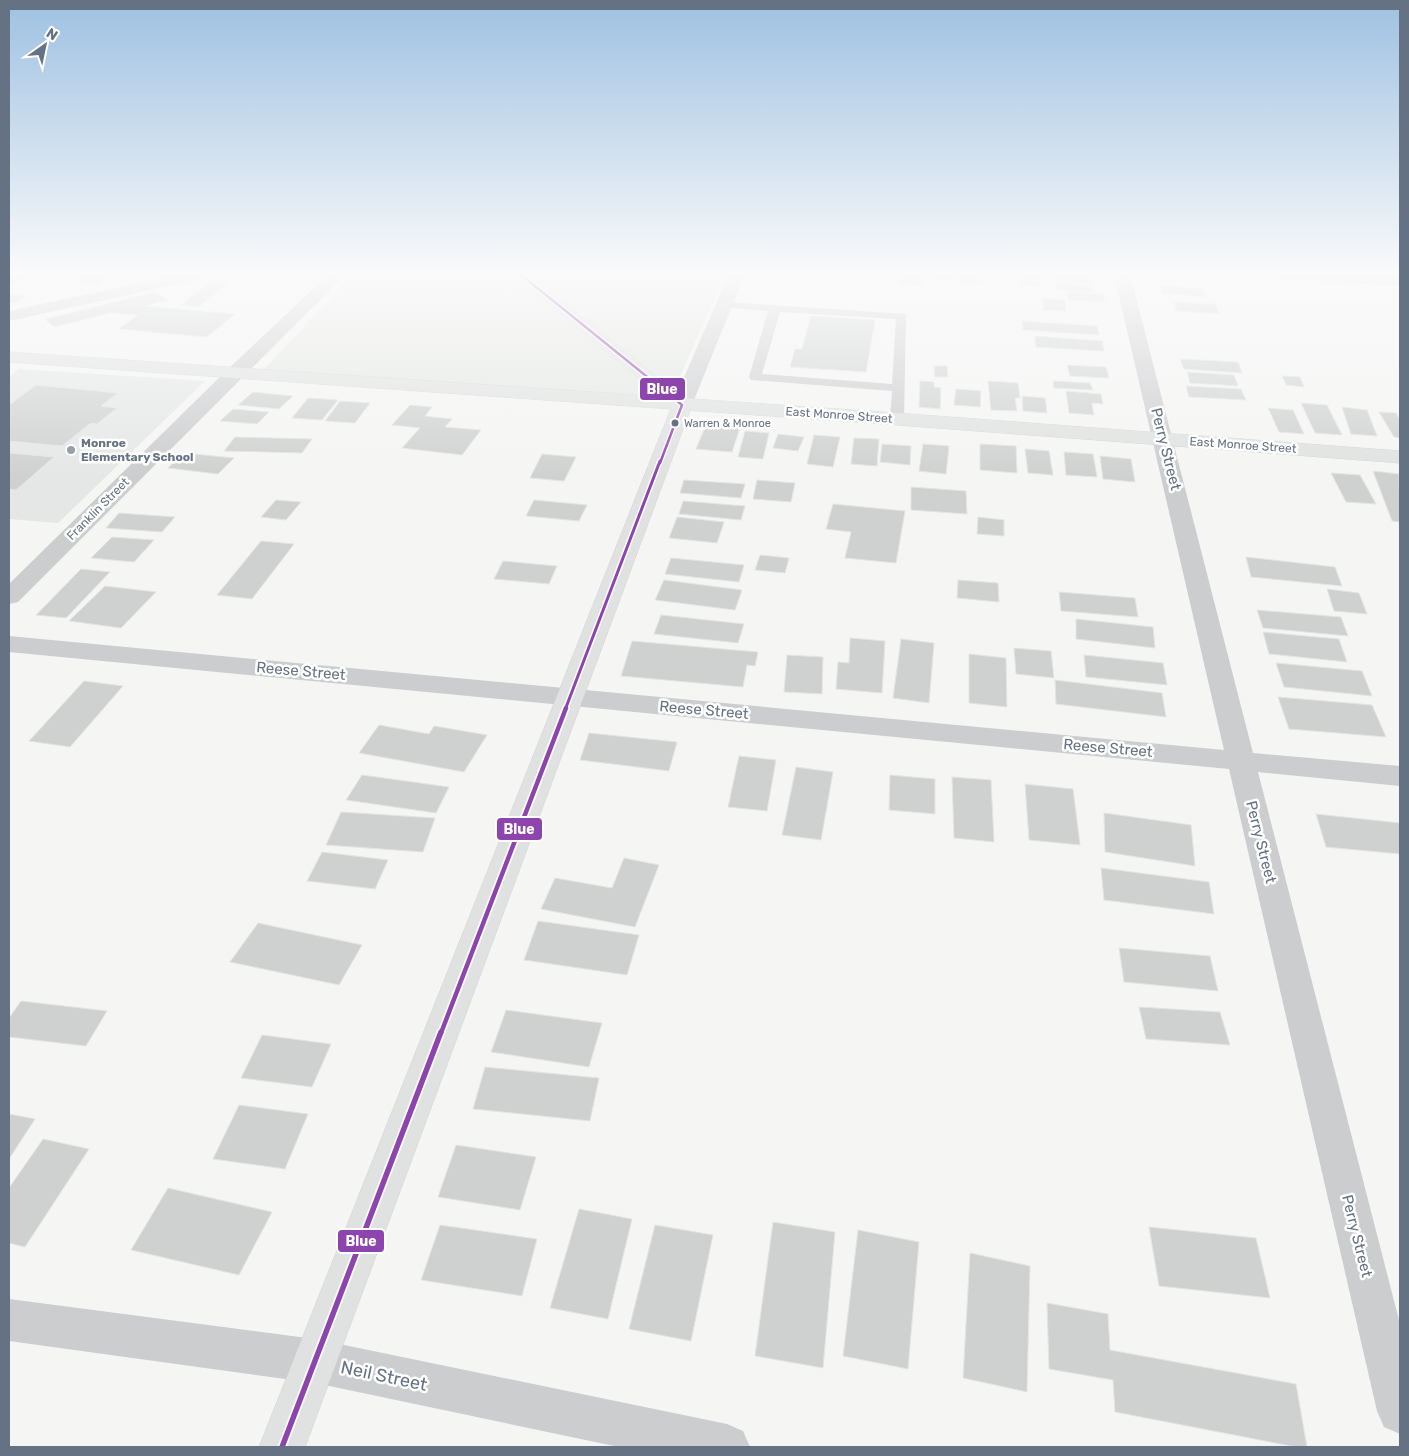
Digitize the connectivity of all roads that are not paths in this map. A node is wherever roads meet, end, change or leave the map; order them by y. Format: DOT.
graph roads {
  1 [pos="267,342"];
  2 [pos="605,342"];
  3 [pos="710,342"];
  4 [pos="765,342"];
  5 [pos="901,342"];
  6 [pos="1139,342"];
  7 [pos="9,357"];
  8 [pos="234,373"];
  9 [pos="898,388"];
  10 [pos="682,404"];
  11 [pos="897,419"];
  12 [pos="1164,440"];
  13 [pos="1400,457"];
  14 [pos="9,598"];
  15 [pos="9,644"];
  16 [pos="570,697"];
  17 [pos="1241,760"];
  18 [pos="1400,776"];
  19 [pos="9,1320"];
  20 [pos="315,1361"];
  21 [pos="1400,1411"];
  22 [pos="282,1447"];
  23 [pos="727,1447"];
  1 -- 8 [label="street, Franklin Street"];
  2 -- 10 [label="main road"];
  3 -- 10 [label="street"];
  4 -- 9 [label="lane"];
  5 -- 9 [label="lane"];
  6 -- 12 [label="street, Perry Street"];
  7 -- 8 [label="main road, East Monroe Street"];
  8 -- 10 [label="main road, East Monroe Street"];
  8 -- 14 [label="street, Franklin Street"];
  9 -- 11 [label="lane"];
  10 -- 11 [label="main road, East Monroe Street"];
  10 -- 16 [label="main road"];
  11 -- 12 [label="main road, East Monroe Street"];
  12 -- 13 [label="main road, East Monroe Street"];
  12 -- 17 [label="street, Perry Street"];
  15 -- 16 [label="street, Reese Street"];
  16 -- 17 [label="street, Reese Street"];
  16 -- 20 [label="main road"];
  17 -- 18 [label="street, Reese Street"];
  17 -- 21 [label="street, Perry Street"];
  19 -- 20 [label="street, Neil Street"];
  20 -- 22 [label="main road"];
  20 -- 23 [label="street, Neil Street"];
}
